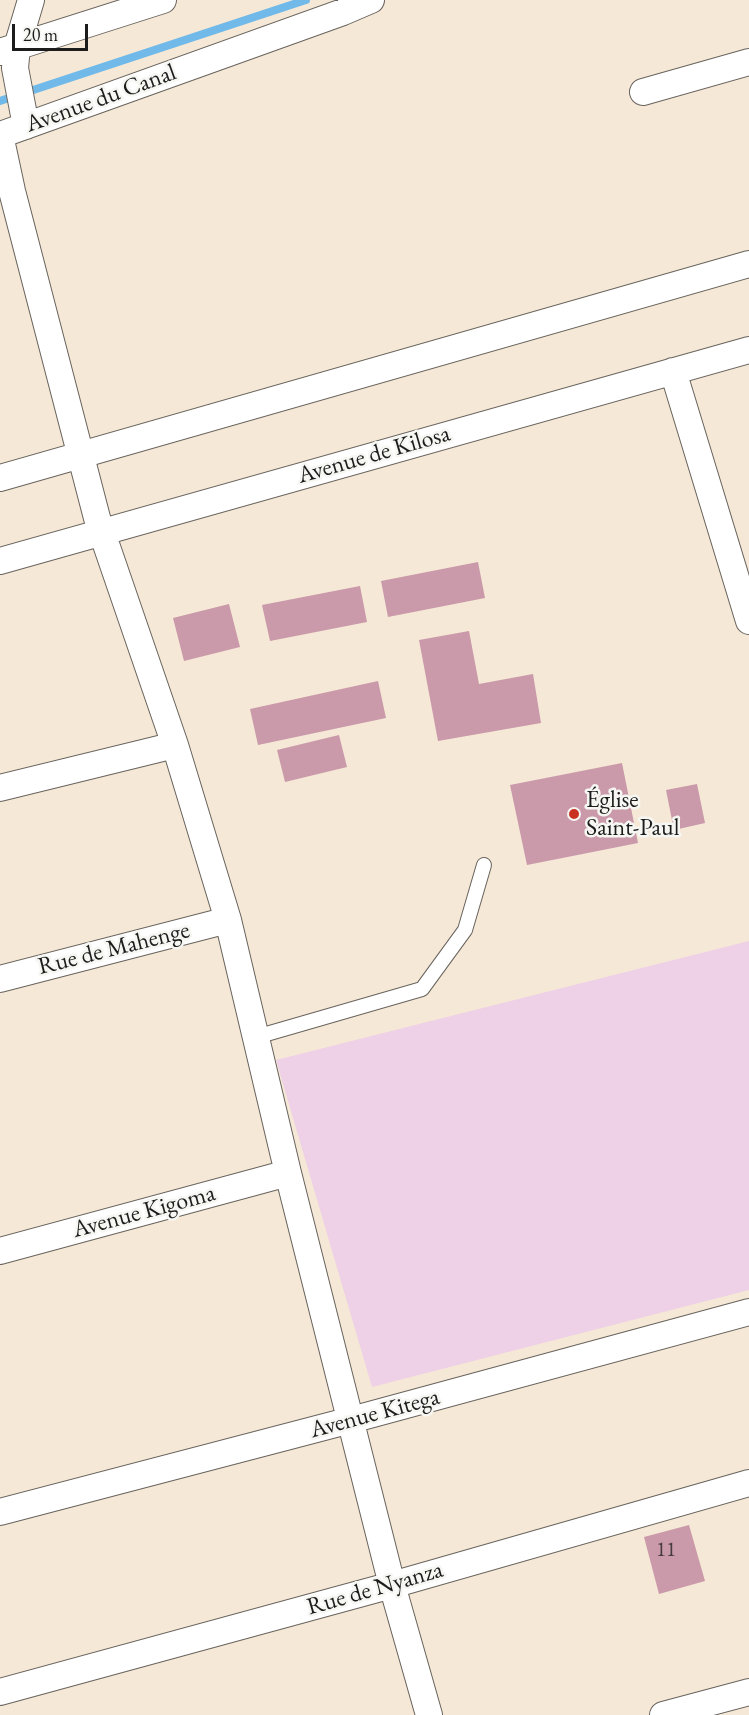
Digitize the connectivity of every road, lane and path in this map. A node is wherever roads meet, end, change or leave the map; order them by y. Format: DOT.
graph roads {
  1 [pos="31,0"];
  2 [pos="164,0"];
  3 [pos="371,0"];
  4 [pos="11,55"];
  5 [pos="749,62"];
  6 [pos="643,92"];
  7 [pos="26,126"];
  8 [pos="0,135"];
  9 [pos="749,264"];
  10 [pos="749,350"];
  11 [pos="673,371"];
  12 [pos="81,455"];
  13 [pos="0,478"];
  14 [pos="102,532"];
  15 [pos="0,561"];
  16 [pos="747,604"];
  17 [pos="175,745"];
  18 [pos="0,788"];
  19 [pos="484,865"];
  20 [pos="228,920"];
  21 [pos="0,979"];
  22 [pos="256,1037"];
  23 [pos="288,1173"];
  24 [pos="0,1251"];
  25 [pos="749,1312"];
  26 [pos="351,1420"];
  27 [pos="749,1483"];
  28 [pos="0,1512"];
  29 [pos="392,1585"];
  30 [pos="0,1692"];
  31 [pos="749,1692"];
  32 [pos="429,1715"];
  33 [pos="663,1715"];
  1 -- 4 [label="street"];
  2 -- 4 [label="street"];
  3 -- 7 [label="street, Avenue du Canal"];
  4 -- 7 [label="street"];
  5 -- 6 [label="street"];
  7 -- 8 [label="street, Avenue du Canal"];
  8 -- 12 [label="street"];
  9 -- 12 [label="street"];
  10 -- 11 [label="street, Avenue de Kilosa"];
  11 -- 14 [label="street, Avenue de Kilosa"];
  11 -- 16 [label="street"];
  12 -- 13 [label="street"];
  12 -- 14 [label="street"];
  14 -- 15 [label="street, Avenue de Kilosa"];
  14 -- 17 [label="street"];
  17 -- 18 [label="street"];
  17 -- 20 [label="street"];
  19 -- 22 [label="lane"];
  20 -- 21 [label="street, Rue de Mahenge"];
  20 -- 22 [label="street"];
  22 -- 23 [label="street"];
  23 -- 24 [label="street, Avenue Kigoma"];
  23 -- 26 [label="street"];
  25 -- 26 [label="street, Avenue Kitega"];
  26 -- 28 [label="street, Avenue Kitega"];
  26 -- 29 [label="street"];
  27 -- 29 [label="street, Rue de Nyanza"];
  29 -- 30 [label="street, Rue de Nyanza"];
  29 -- 32 [label="street"];
  31 -- 33 [label="street"];
}
